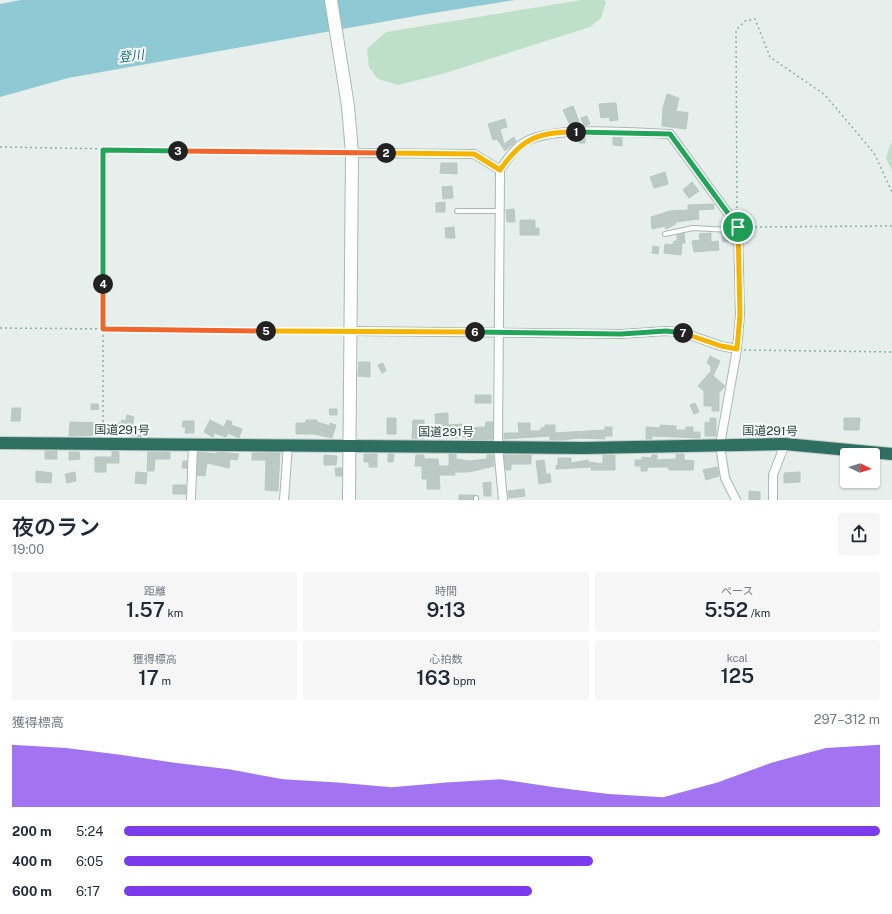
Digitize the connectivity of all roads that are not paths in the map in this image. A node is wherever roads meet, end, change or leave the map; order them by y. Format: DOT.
graph roads {
  1 [pos="331,0"];
  2 [pos="352,153"];
  3 [pos="500,170"];
  4 [pos="500,210"];
  5 [pos="457,211"];
  6 [pos="738,227"];
  7 [pos="665,234"];
  8 [pos="350,331"];
  9 [pos="500,332"];
  10 [pos="737,349"];
  11 [pos="0,443"];
  12 [pos="784,444"];
  13 [pos="193,445"];
  14 [pos="720,445"];
  15 [pos="288,446"];
  16 [pos="498,446"];
  17 [pos="349,447"];
  18 [pos="892,454"];
  19 [pos="191,500"];
  20 [pos="284,500"];
  21 [pos="349,500"];
  22 [pos="503,500"];
  23 [pos="736,500"];
  24 [pos="773,500"];
  1 -- 2 [label="street"];
  2 -- 3 [label="street"];
  2 -- 8 [label="street"];
  3 -- 4 [label="street"];
  3 -- 6 [label="street"];
  4 -- 5 [label="lane"];
  4 -- 9 [label="street"];
  6 -- 7 [label="lane"];
  6 -- 10 [label="street"];
  8 -- 9 [label="street"];
  8 -- 17 [label="street"];
  9 -- 10 [label="street"];
  9 -- 16 [label="street"];
  10 -- 14 [label="street"];
  11 -- 13 [label="highway, 国道291号"];
  12 -- 14 [label="highway, 国道291号"];
  12 -- 18 [label="highway, 国道291号"];
  12 -- 24 [label="street"];
  13 -- 15 [label="highway, 国道291号"];
  13 -- 19 [label="street"];
  14 -- 16 [label="highway, 国道291号"];
  14 -- 23 [label="street"];
  15 -- 17 [label="highway, 国道291号"];
  15 -- 20 [label="street"];
  16 -- 17 [label="highway, 国道291号"];
  16 -- 22 [label="street"];
  17 -- 21 [label="street"];
}
